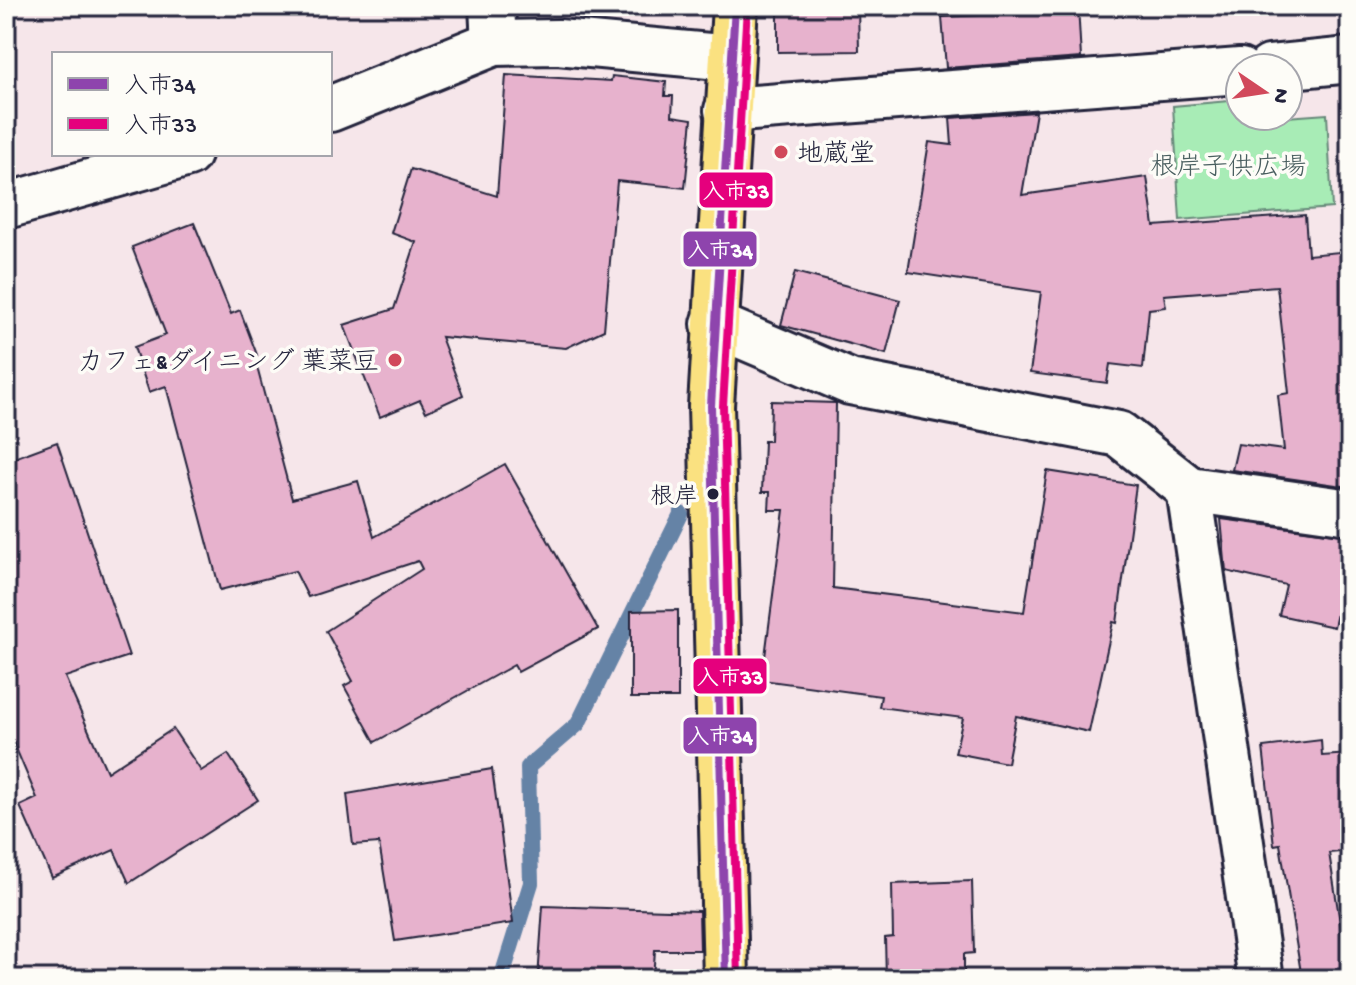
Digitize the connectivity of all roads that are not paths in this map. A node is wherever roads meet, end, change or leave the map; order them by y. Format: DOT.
graph roads {
  1 [pos="735,6"];
  2 [pos="493,24"];
  3 [pos="731,58"];
  4 [pos="1350,60"];
  5 [pos="1304,65"];
  6 [pos="1224,72"];
  7 [pos="332,108"];
  8 [pos="727,110"];
  9 [pos="181,156"];
  10 [pos="6,206"];
  11 [pos="714,324"];
  12 [pos="1189,489"];
  13 [pos="1350,512"];
  14 [pos="726,979"];
  15 [pos="1261,979"];
  1 -- 3 [label="main road"];
  2 -- 3 [label="street"];
  2 -- 7 [label="street"];
  3 -- 8 [label="main road"];
  4 -- 5 [label="street"];
  6 -- 8 [label="street"];
  8 -- 11 [label="main road"];
  9 -- 10 [label="street"];
  11 -- 12 [label="street"];
  11 -- 14 [label="main road"];
  12 -- 13 [label="street"];
  12 -- 15 [label="street"];
}
